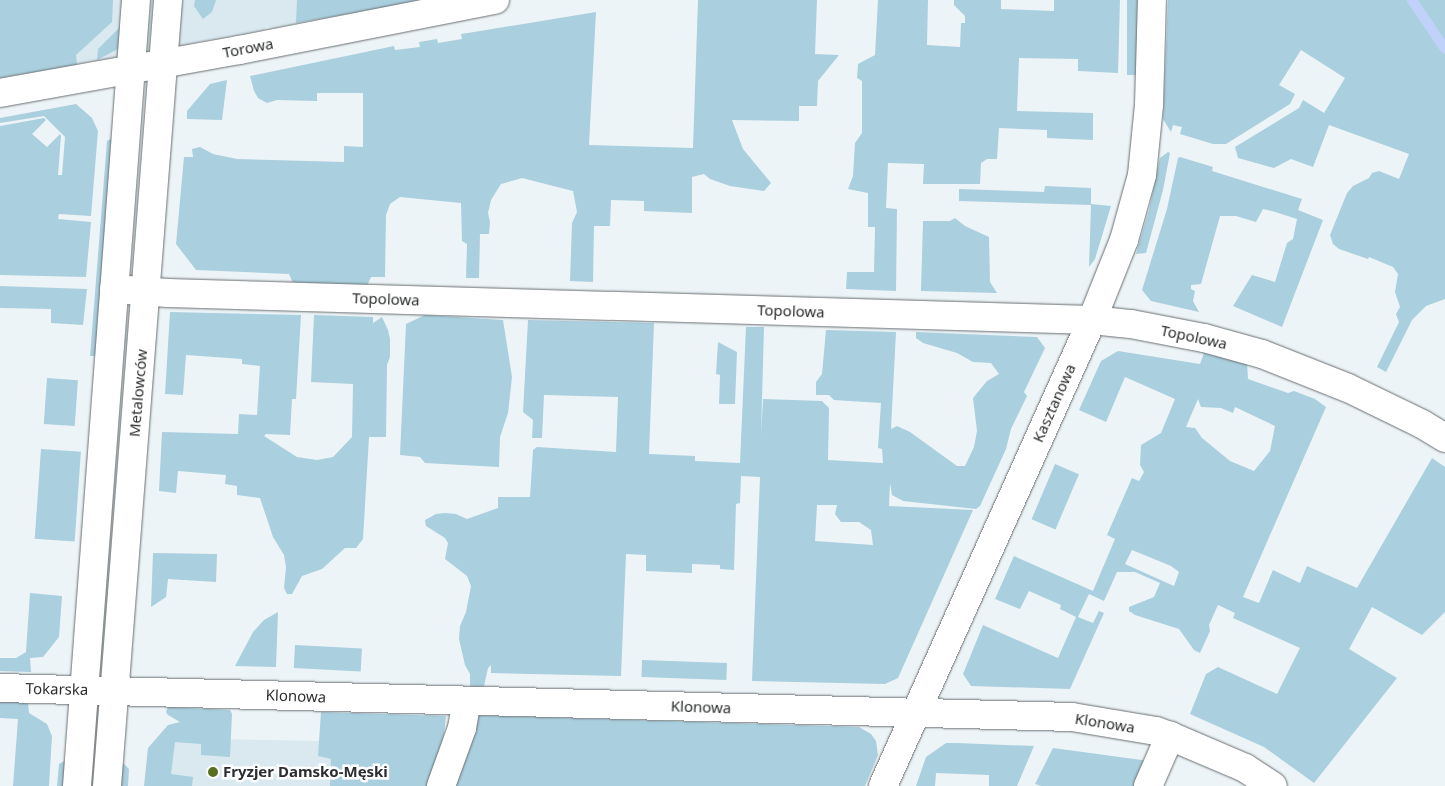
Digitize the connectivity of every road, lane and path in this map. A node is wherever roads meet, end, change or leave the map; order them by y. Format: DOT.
graph roads {
  1 [pos="136,0"];
  2 [pos="168,0"];
  3 [pos="495,0"];
  4 [pos="1152,0"];
  5 [pos="163,64"];
  6 [pos="133,69"];
  7 [pos="0,93"];
  8 [pos="114,289"];
  9 [pos="146,292"];
  10 [pos="1092,320"];
  11 [pos="1445,438"];
  12 [pos="0,688"];
  13 [pos="84,690"];
  14 [pos="115,690"];
  15 [pos="467,701"];
  16 [pos="915,714"];
  17 [pos="1170,736"];
  18 [pos="77,786"];
  19 [pos="107,786"];
  20 [pos="441,786"];
  21 [pos="883,786"];
  22 [pos="1148,786"];
  23 [pos="1273,786"];
  1 -- 6 [label="street"];
  2 -- 5 [label="street, Metalowców"];
  3 -- 5 [label="street, Torowa"];
  4 -- 10 [label="street, Kasztanowa"];
  5 -- 6 [label="street, Torowa"];
  5 -- 9 [label="street, Metalowców"];
  6 -- 7 [label="street, Torowa"];
  6 -- 8 [label="street"];
  8 -- 9 [label="street, Topolowa"];
  8 -- 13 [label="street"];
  9 -- 10 [label="street, Topolowa"];
  9 -- 14 [label="street, Metalowców"];
  10 -- 11 [label="street, Topolowa"];
  10 -- 16 [label="street, Kasztanowa"];
  12 -- 13 [label="street, Tokarska"];
  13 -- 14 [label="street, Tokarska"];
  13 -- 18 [label="street"];
  14 -- 15 [label="street, Klonowa"];
  14 -- 19 [label="street, Metalowców"];
  15 -- 16 [label="street, Klonowa"];
  15 -- 20 [label="street"];
  16 -- 17 [label="street, Klonowa"];
  16 -- 21 [label="street, Kasztanowa"];
  17 -- 22 [label="street"];
  17 -- 23 [label="street, Klonowa"];
}
